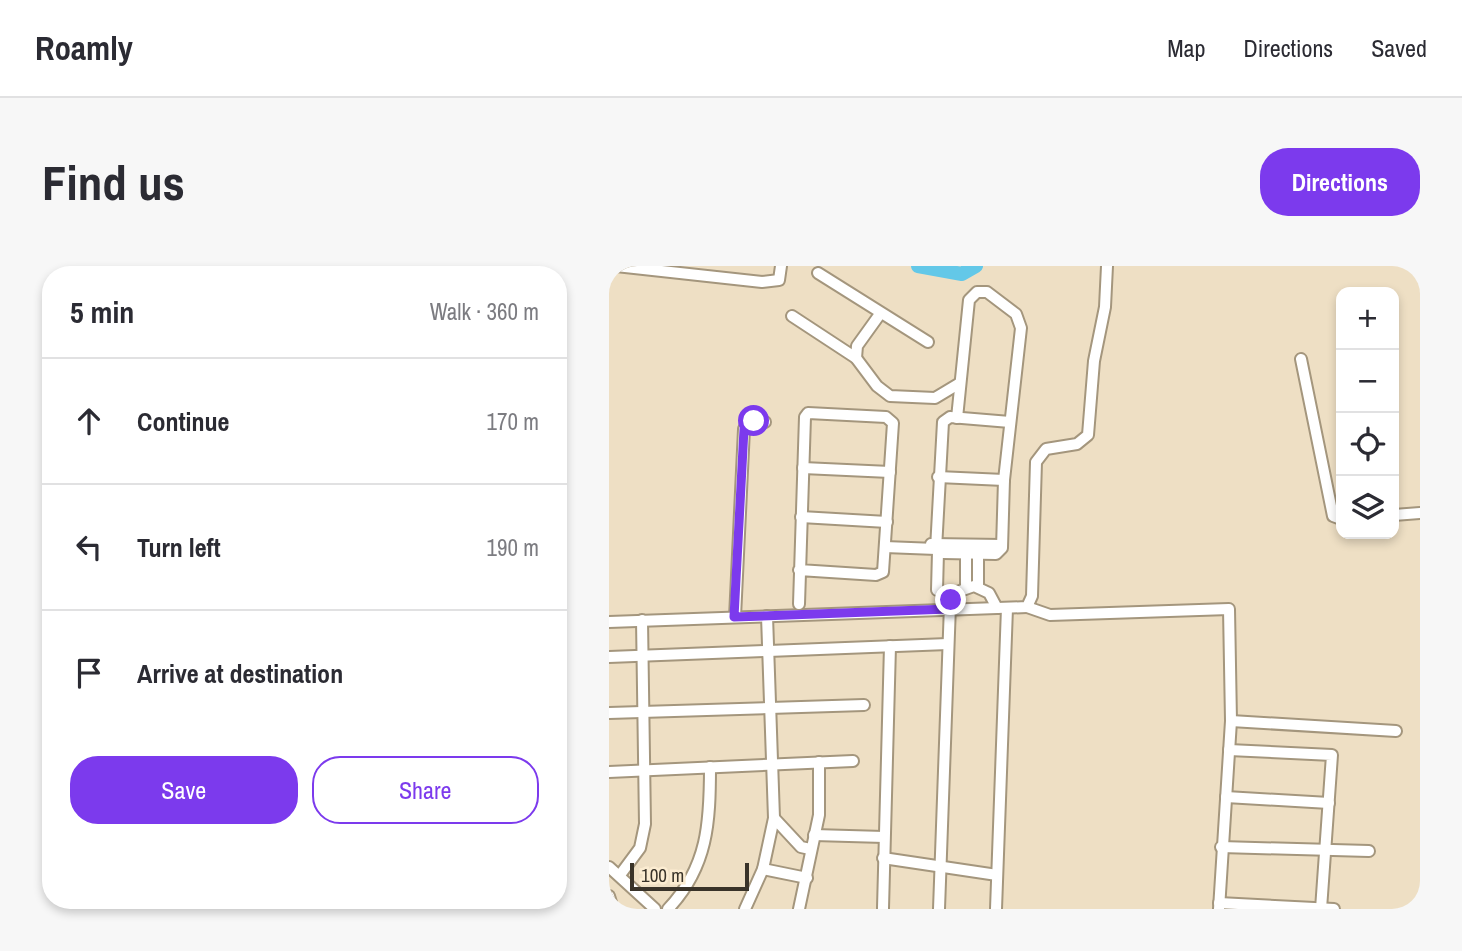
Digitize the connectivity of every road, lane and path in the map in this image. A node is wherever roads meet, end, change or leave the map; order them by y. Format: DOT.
graph roads {
  1 [pos="616,266"];
  2 [pos="781,266"];
  3 [pos="1107,266"];
  4 [pos="818,272"];
  5 [pos="880,314"];
  6 [pos="792,316"];
  7 [pos="928,342"];
  8 [pos="856,358"];
  9 [pos="1301,359"];
  10 [pos="960,383"];
  11 [pos="957,418"];
  12 [pos="765,422"];
  13 [pos="1010,422"];
  14 [pos="803,468"];
  15 [pos="890,472"];
  16 [pos="938,477"];
  17 [pos="1004,480"];
  18 [pos="1420,513"];
  19 [pos="1399,515"];
  20 [pos="801,517"];
  21 [pos="1336,517"];
  22 [pos="887,522"];
  23 [pos="885,544"];
  24 [pos="936,548"];
  25 [pos="966,549"];
  26 [pos="978,549"];
  27 [pos="799,570"];
  28 [pos="966,587"];
  29 [pos="978,587"];
  30 [pos="937,590"];
  31 [pos="799,604"];
  32 [pos="1027,607"];
  33 [pos="1002,608"];
  34 [pos="949,609"];
  35 [pos="767,615"];
  36 [pos="734,617"];
  37 [pos="642,620"];
  38 [pos="609,622"];
  39 [pos="948,644"];
  40 [pos="890,646"];
  41 [pos="769,650"];
  42 [pos="643,656"];
  43 [pos="609,657"];
  44 [pos="864,705"];
  45 [pos="771,708"];
  46 [pos="644,711"];
  47 [pos="609,713"];
  48 [pos="1231,722"];
  49 [pos="1396,731"];
  50 [pos="1229,750"];
  51 [pos="853,761"];
  52 [pos="819,762"];
  53 [pos="773,763"];
  54 [pos="710,767"];
  55 [pos="646,771"];
  56 [pos="609,772"];
  57 [pos="1226,797"];
  58 [pos="1329,803"];
  59 [pos="774,818"];
  60 [pos="814,835"];
  61 [pos="884,837"];
  62 [pos="1220,847"];
  63 [pos="810,849"];
  64 [pos="1325,849"];
  65 [pos="1369,851"];
  66 [pos="883,858"];
  67 [pos="609,867"];
  68 [pos="940,868"];
  69 [pos="763,869"];
  70 [pos="620,875"];
  71 [pos="997,875"];
  72 [pos="807,877"];
  73 [pos="609,896"];
  74 [pos="1219,906"];
  75 [pos="883,908"];
  76 [pos="613,909"];
  77 [pos="655,909"];
  78 [pos="668,909"];
  79 [pos="745,909"];
  80 [pos="799,909"];
  81 [pos="939,909"];
  82 [pos="996,909"];
  83 [pos="1321,909"];
  84 [pos="1334,909"];
  1 -- 2 [label="street"];
  3 -- 32 [label="street"];
  4 -- 5 [label="street"];
  5 -- 7 [label="street"];
  5 -- 8 [label="street"];
  6 -- 8 [label="street"];
  8 -- 10 [label="street"];
  9 -- 21 [label="street"];
  10 -- 11 [label="street"];
  10 -- 13 [label="street"];
  11 -- 13 [label="street"];
  11 -- 16 [label="street"];
  12 -- 36 [label="street"];
  13 -- 17 [label="street"];
  14 -- 15 [label="street"];
  14 -- 15 [label="street"];
  14 -- 20 [label="street"];
  15 -- 22 [label="street"];
  16 -- 17 [label="street"];
  16 -- 24 [label="street"];
  17 -- 26 [label="street"];
  18 -- 19 [label="street"];
  20 -- 22 [label="street"];
  20 -- 27 [label="street"];
  22 -- 23 [label="street"];
  23 -- 24 [label="street"];
  23 -- 27 [label="street"];
  24 -- 25 [label="street"];
  24 -- 30 [label="street"];
  25 -- 26 [label="street"];
  25 -- 28 [label="street"];
  26 -- 29 [label="street"];
  27 -- 31 [label="street"];
  28 -- 29 [label="street"];
  28 -- 34 [label="street"];
  29 -- 33 [label="street"];
  32 -- 33 [label="street"];
  32 -- 48 [label="street"];
  33 -- 34 [label="street"];
  33 -- 71 [label="street"];
  34 -- 35 [label="street"];
  34 -- 39 [label="street"];
  35 -- 36 [label="street"];
  35 -- 41 [label="street"];
  36 -- 37 [label="street"];
  37 -- 38 [label="street"];
  37 -- 42 [label="street"];
  39 -- 40 [label="street"];
  39 -- 68 [label="street"];
  40 -- 41 [label="street"];
  40 -- 61 [label="street"];
  41 -- 42 [label="street"];
  41 -- 45 [label="street"];
  42 -- 43 [label="street"];
  42 -- 46 [label="street"];
  44 -- 45 [label="street"];
  45 -- 46 [label="street"];
  45 -- 53 [label="street"];
  46 -- 47 [label="street"];
  46 -- 55 [label="street"];
  48 -- 49 [label="street"];
  48 -- 50 [label="street"];
  50 -- 57 [label="street"];
  50 -- 58 [label="street"];
  51 -- 52 [label="street"];
  52 -- 53 [label="street"];
  52 -- 60 [label="street"];
  53 -- 54 [label="street"];
  53 -- 59 [label="street"];
  54 -- 55 [label="street"];
  54 -- 78 [label="street"];
  55 -- 56 [label="street"];
  55 -- 70 [label="street"];
  57 -- 58 [label="street"];
  57 -- 62 [label="street"];
  58 -- 64 [label="street"];
  59 -- 63 [label="street"];
  59 -- 69 [label="street"];
  60 -- 61 [label="street"];
  60 -- 63 [label="street"];
  61 -- 66 [label="street"];
  62 -- 64 [label="street"];
  62 -- 74 [label="street"];
  63 -- 72 [label="street"];
  64 -- 65 [label="street"];
  64 -- 83 [label="street"];
  66 -- 68 [label="street"];
  66 -- 75 [label="street"];
  67 -- 70 [label="street"];
  68 -- 71 [label="street"];
  68 -- 81 [label="street"];
  69 -- 72 [label="street"];
  69 -- 79 [label="street"];
  70 -- 77 [label="street"];
  71 -- 82 [label="street"];
  72 -- 80 [label="street"];
  73 -- 76 [label="street"];
  74 -- 83 [label="street"];
  83 -- 84 [label="street"];
}
